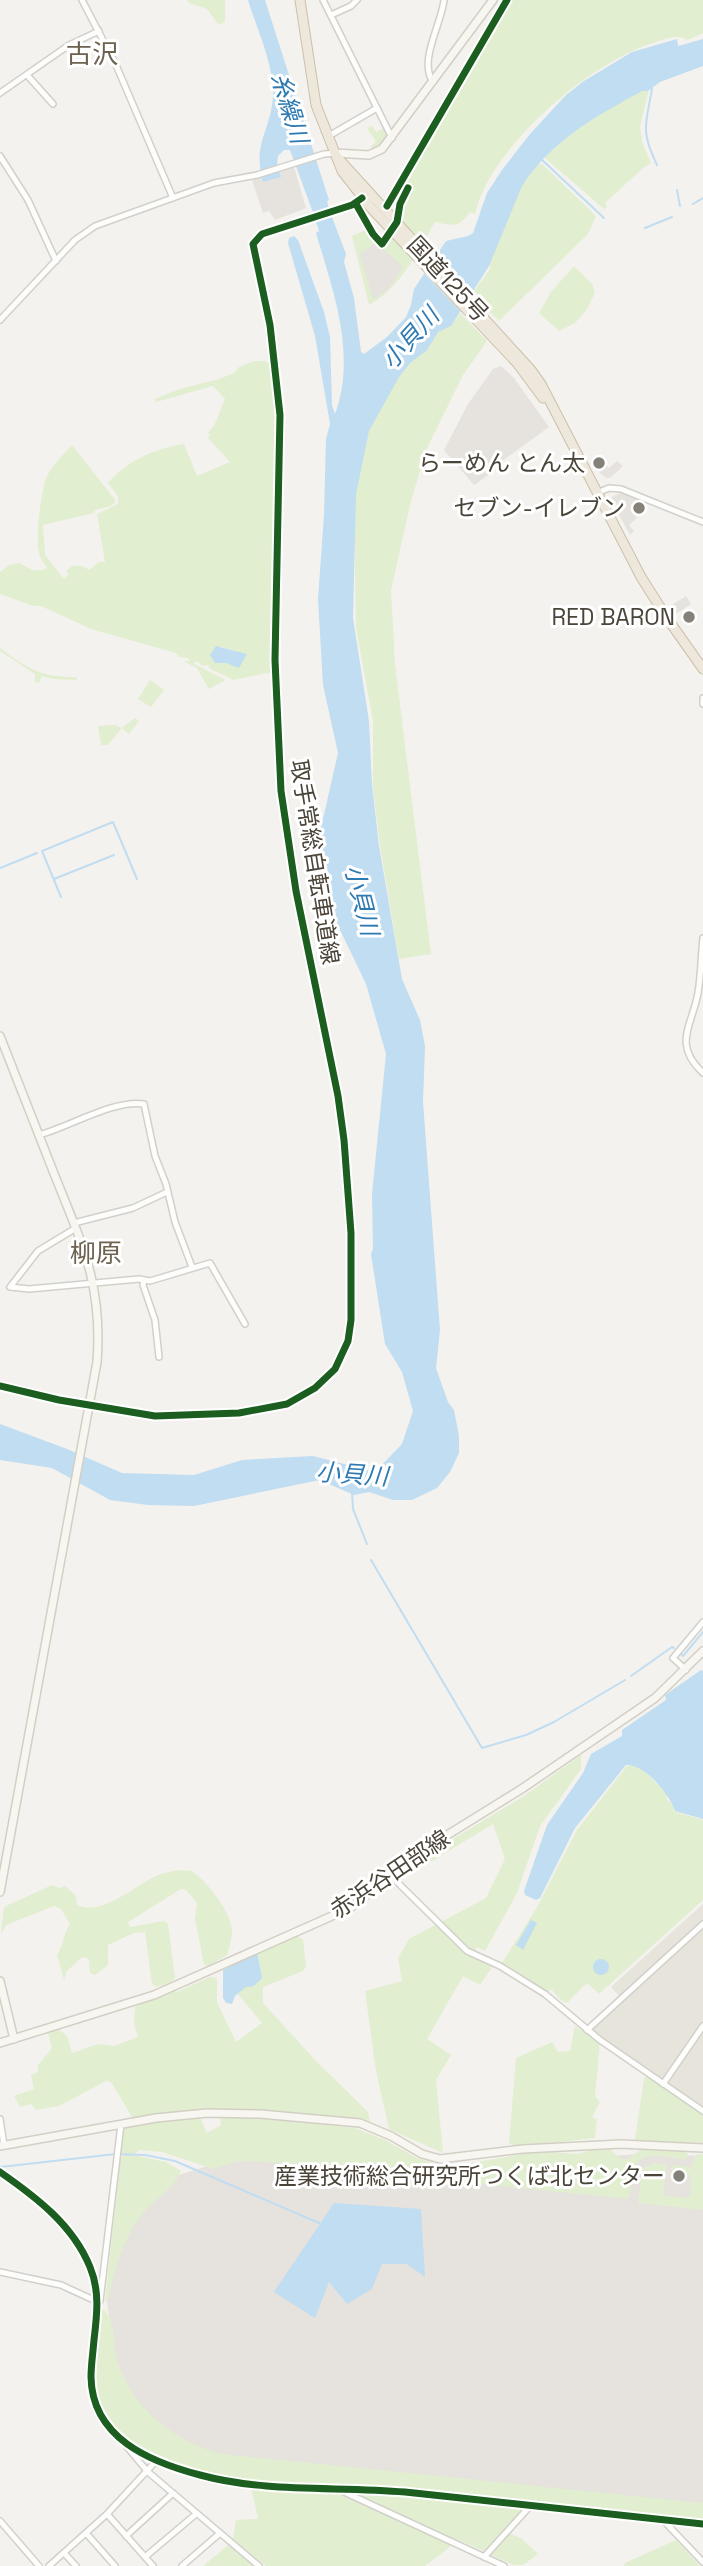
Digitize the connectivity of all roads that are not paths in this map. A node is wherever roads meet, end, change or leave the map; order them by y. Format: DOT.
graph roads {
  1 [pos="82,0"];
  2 [pos="300,0"];
  3 [pos="323,0"];
  4 [pos="357,0"];
  5 [pos="444,0"];
  6 [pos="494,0"];
  7 [pos="331,15"];
  8 [pos="99,31"];
  9 [pos="27,75"];
  10 [pos="433,82"];
  11 [pos="0,93"];
  12 [pos="53,104"];
  13 [pos="377,108"];
  14 [pos="327,137"];
  15 [pos="392,138"];
  16 [pos="336,155"];
  17 [pos="0,156"];
  18 [pos="173,198"];
  19 [pos="56,261"];
  20 [pos="0,320"];
  21 [pos="597,493"];
  22 [pos="703,522"];
  23 [pos="703,669"];
  24 [pos="703,698"];
  25 [pos="703,704"];
  26 [pos="703,938"];
  27 [pos="0,1038"];
  28 [pos="703,1073"];
  29 [pos="39,1135"];
  30 [pos="167,1192"];
  31 [pos="75,1226"];
  32 [pos="192,1268"];
  33 [pos="144,1280"];
  34 [pos="94,1284"];
  35 [pos="245,1324"];
  36 [pos="159,1357"];
  37 [pos="703,1622"];
  38 [pos="703,1651"];
  39 [pos="686,1670"];
  40 [pos="390,1875"];
  41 [pos="0,1892"];
  42 [pos="703,1924"];
  43 [pos="0,1981"];
  44 [pos="703,2026"];
  45 [pos="587,2030"];
  46 [pos="14,2039"];
  47 [pos="0,2043"];
  48 [pos="663,2084"];
  49 [pos="703,2111"];
  50 [pos="0,2121"];
  51 [pos="121,2124"];
  52 [pos="2,2146"];
  53 [pos="703,2148"];
  54 [pos="0,2172"];
  55 [pos="0,2272"];
  56 [pos="98,2302"];
  57 [pos="126,2445"];
  58 [pos="156,2461"];
  59 [pos="148,2472"];
  60 [pos="340,2489"];
  61 [pos="172,2494"];
  62 [pos="531,2505"];
  63 [pos="107,2514"];
  64 [pos="196,2514"];
  65 [pos="662,2519"];
  66 [pos="0,2521"];
  67 [pos="703,2524"];
  68 [pos="86,2533"];
  69 [pos="219,2534"];
  70 [pos="126,2536"];
  71 [pos="64,2553"];
  72 [pos="145,2557"];
  73 [pos="484,2557"];
  74 [pos="703,2561"];
  75 [pos="39,2566"];
  76 [pos="49,2566"];
  77 [pos="76,2566"];
  78 [pos="115,2566"];
  79 [pos="153,2566"];
  80 [pos="182,2566"];
  81 [pos="260,2566"];
  82 [pos="504,2566"];
  1 -- 8 [label="street"];
  2 -- 14 [label="highway, 国道125号"];
  3 -- 7 [label="street"];
  4 -- 7 [label="street"];
  5 -- 10 [label="street"];
  6 -- 10 [label="street"];
  7 -- 13 [label="street"];
  8 -- 9 [label="street"];
  8 -- 18 [label="street"];
  9 -- 11 [label="street"];
  9 -- 12 [label="street"];
  10 -- 15 [label="street"];
  13 -- 14 [label="street"];
  13 -- 15 [label="street"];
  14 -- 16 [label="highway, 国道125号"];
  15 -- 16 [label="street"];
  16 -- 18 [label="street"];
  16 -- 21 [label="highway, 国道125号"];
  17 -- 19 [label="street"];
  18 -- 19 [label="street"];
  19 -- 20 [label="street"];
  21 -- 22 [label="street"];
  21 -- 23 [label="highway, 国道125号"];
  24 -- 25 [label="street"];
  26 -- 28 [label="street"];
  27 -- 29 [label="street"];
  29 -- 30 [label="street"];
  29 -- 31 [label="street"];
  30 -- 31 [label="street"];
  30 -- 32 [label="street"];
  31 -- 34 [label="street"];
  31 -- 34 [label="street"];
  32 -- 33 [label="street"];
  32 -- 35 [label="street"];
  33 -- 34 [label="street"];
  33 -- 36 [label="street"];
  34 -- 41 [label="street"];
  37 -- 39 [label="street"];
  38 -- 39 [label="street, 赤浜谷田部線"];
  39 -- 40 [label="street, 赤浜谷田部線"];
  40 -- 45 [label="street"];
  40 -- 46 [label="street, 赤浜谷田部線"];
  42 -- 45 [label="street"];
  43 -- 46 [label="street"];
  44 -- 48 [label="street"];
  45 -- 48 [label="street"];
  46 -- 47 [label="street, 赤浜谷田部線"];
  48 -- 49 [label="street"];
  50 -- 52 [label="street"];
  51 -- 52 [label="street"];
  51 -- 53 [label="street"];
  51 -- 56 [label="street"];
  54 -- 56 [label="street"];
  55 -- 56 [label="street"];
  56 -- 57 [label="street"];
  57 -- 58 [label="street"];
  57 -- 59 [label="street"];
  58 -- 59 [label="street"];
  58 -- 60 [label="street"];
  59 -- 61 [label="street"];
  59 -- 63 [label="street"];
  60 -- 62 [label="street"];
  60 -- 73 [label="street"];
  61 -- 64 [label="street"];
  61 -- 70 [label="street"];
  62 -- 65 [label="street"];
  62 -- 73 [label="street"];
  63 -- 68 [label="street"];
  63 -- 70 [label="street"];
  64 -- 69 [label="street"];
  64 -- 72 [label="street"];
  65 -- 67 [label="street"];
  65 -- 74 [label="street"];
  66 -- 75 [label="street"];
  68 -- 71 [label="street"];
  68 -- 78 [label="street"];
  69 -- 80 [label="street"];
  69 -- 81 [label="street"];
  70 -- 72 [label="street"];
  71 -- 76 [label="street"];
  71 -- 77 [label="street"];
  72 -- 79 [label="street"];
  73 -- 82 [label="street"];
}
